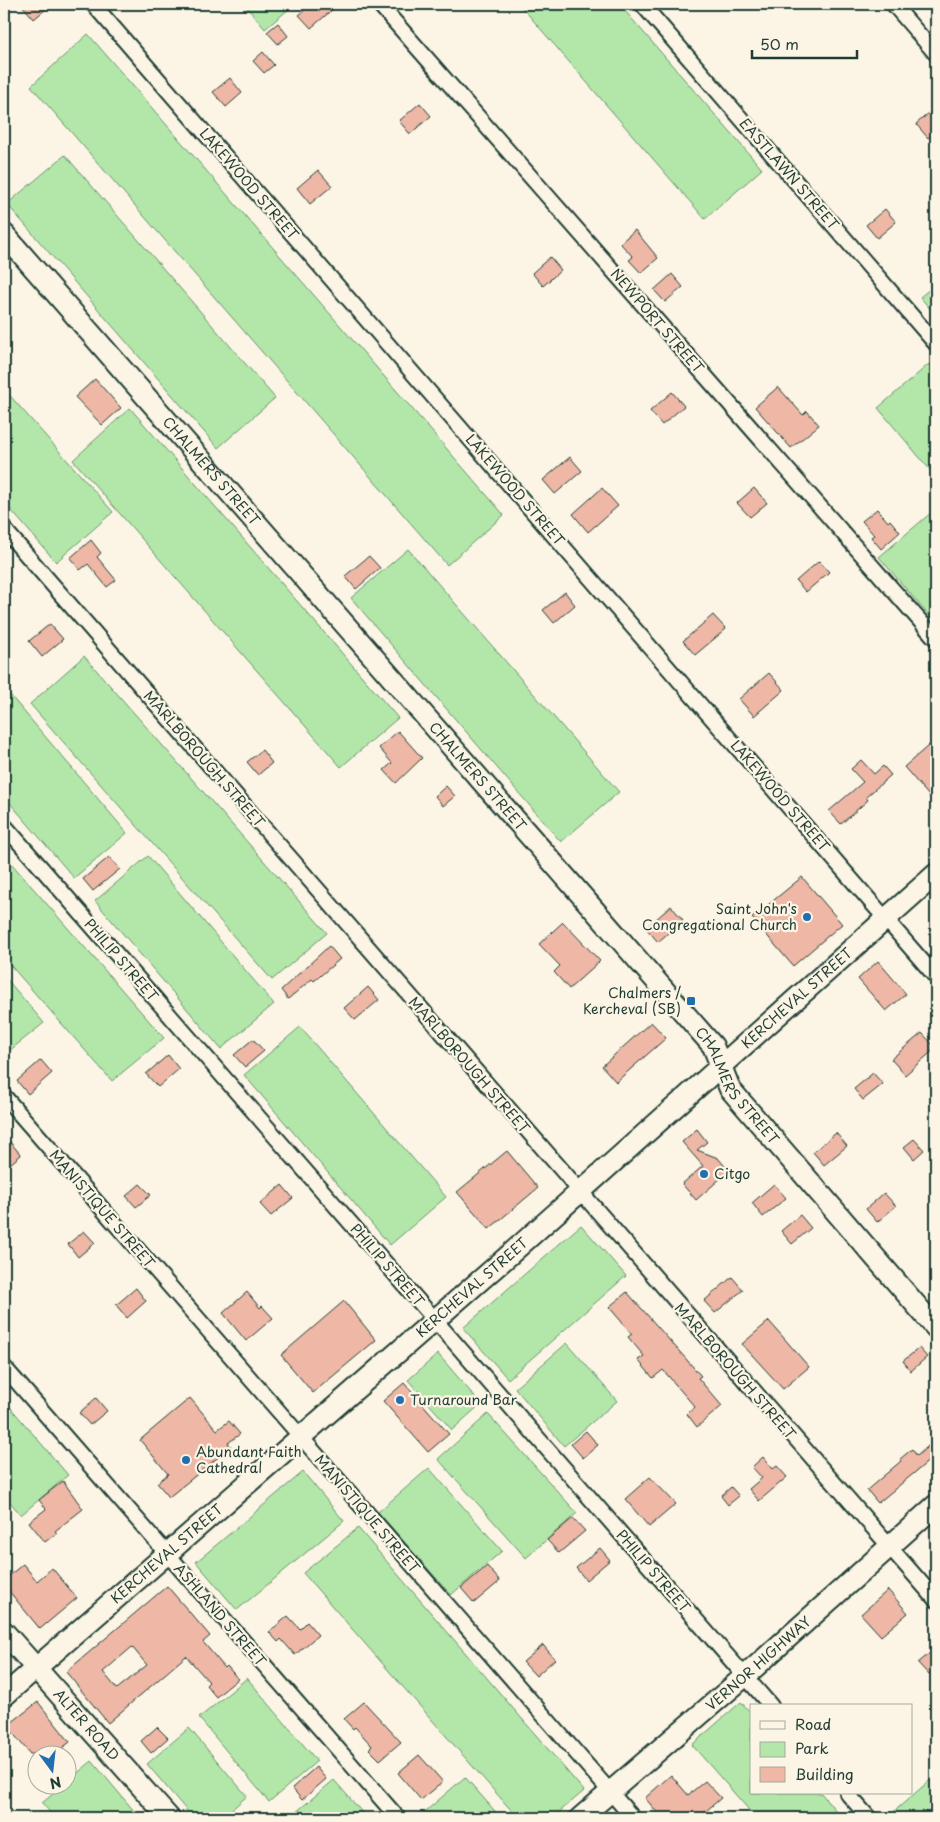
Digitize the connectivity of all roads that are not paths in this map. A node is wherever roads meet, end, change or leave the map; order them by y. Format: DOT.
graph roads {
  1 [pos="93,4"];
  2 [pos="379,4"];
  3 [pos="642,4"];
  4 [pos="893,4"];
  5 [pos="936,54"];
  6 [pos="4,234"];
  7 [pos="936,344"];
  8 [pos="4,529"];
  9 [pos="936,639"];
  10 [pos="4,825"];
  11 [pos="936,874"];
  12 [pos="886,919"];
  13 [pos="936,977"];
  14 [pos="720,1067"];
  15 [pos="4,1096"];
  16 [pos="580,1193"];
  17 [pos="435,1320"];
  18 [pos="936,1328"];
  19 [pos="4,1367"];
  20 [pos="300,1437"];
  21 [pos="936,1506"];
  22 [pos="890,1547"];
  23 [pos="166,1553"];
  24 [pos="936,1600"];
  25 [pos="4,1632"];
  26 [pos="36,1668"];
  27 [pos="745,1676"];
  28 [pos="4,1696"];
  29 [pos="769,1704"];
  30 [pos="610,1792"];
  31 [pos="848,1794"];
  32 [pos="169,1818"];
  33 [pos="398,1818"];
  34 [pos="580,1818"];
  35 [pos="633,1818"];
  36 [pos="869,1818"];
  1 -- 12 [label="street, LAKEWOOD STREET"];
  2 -- 9 [label="street, NEWPORT STREET"];
  3 -- 7 [label="street, EASTLAWN STREET"];
  4 -- 5 [label="street"];
  6 -- 14 [label="street, CHALMERS STREET"];
  8 -- 16 [label="street, MARLBOROUGH STREET"];
  10 -- 17 [label="street, PHILIP STREET"];
  11 -- 12 [label="street, KERCHEVAL STREET"];
  12 -- 13 [label="street, LAKEWOOD STREET"];
  12 -- 14 [label="street, KERCHEVAL STREET"];
  14 -- 16 [label="street, KERCHEVAL STREET"];
  14 -- 18 [label="street, CHALMERS STREET"];
  15 -- 20 [label="street, MANISTIQUE STREET"];
  16 -- 17 [label="street, KERCHEVAL STREET"];
  16 -- 22 [label="street, MARLBOROUGH STREET"];
  17 -- 20 [label="street, KERCHEVAL STREET"];
  17 -- 27 [label="street, PHILIP STREET"];
  19 -- 23 [label="street, ASHLAND STREET"];
  20 -- 23 [label="street, KERCHEVAL STREET"];
  20 -- 30 [label="street, MANISTIQUE STREET"];
  21 -- 22 [label="street, VERNOR HIGHWAY"];
  22 -- 24 [label="street, MARLBOROUGH STREET"];
  22 -- 27 [label="street, VERNOR HIGHWAY"];
  23 -- 26 [label="street, KERCHEVAL STREET"];
  23 -- 33 [label="street, ASHLAND STREET"];
  25 -- 26 [label="street, ALTER ROAD"];
  26 -- 28 [label="street, KERCHEVAL STREET"];
  26 -- 32 [label="street, ALTER ROAD"];
  27 -- 29 [label="street, PHILIP STREET"];
  27 -- 30 [label="street, VERNOR HIGHWAY"];
  30 -- 34 [label="street, VERNOR HIGHWAY"];
  30 -- 35 [label="street, MANISTIQUE STREET"];
  31 -- 36 [label="street"];
}
